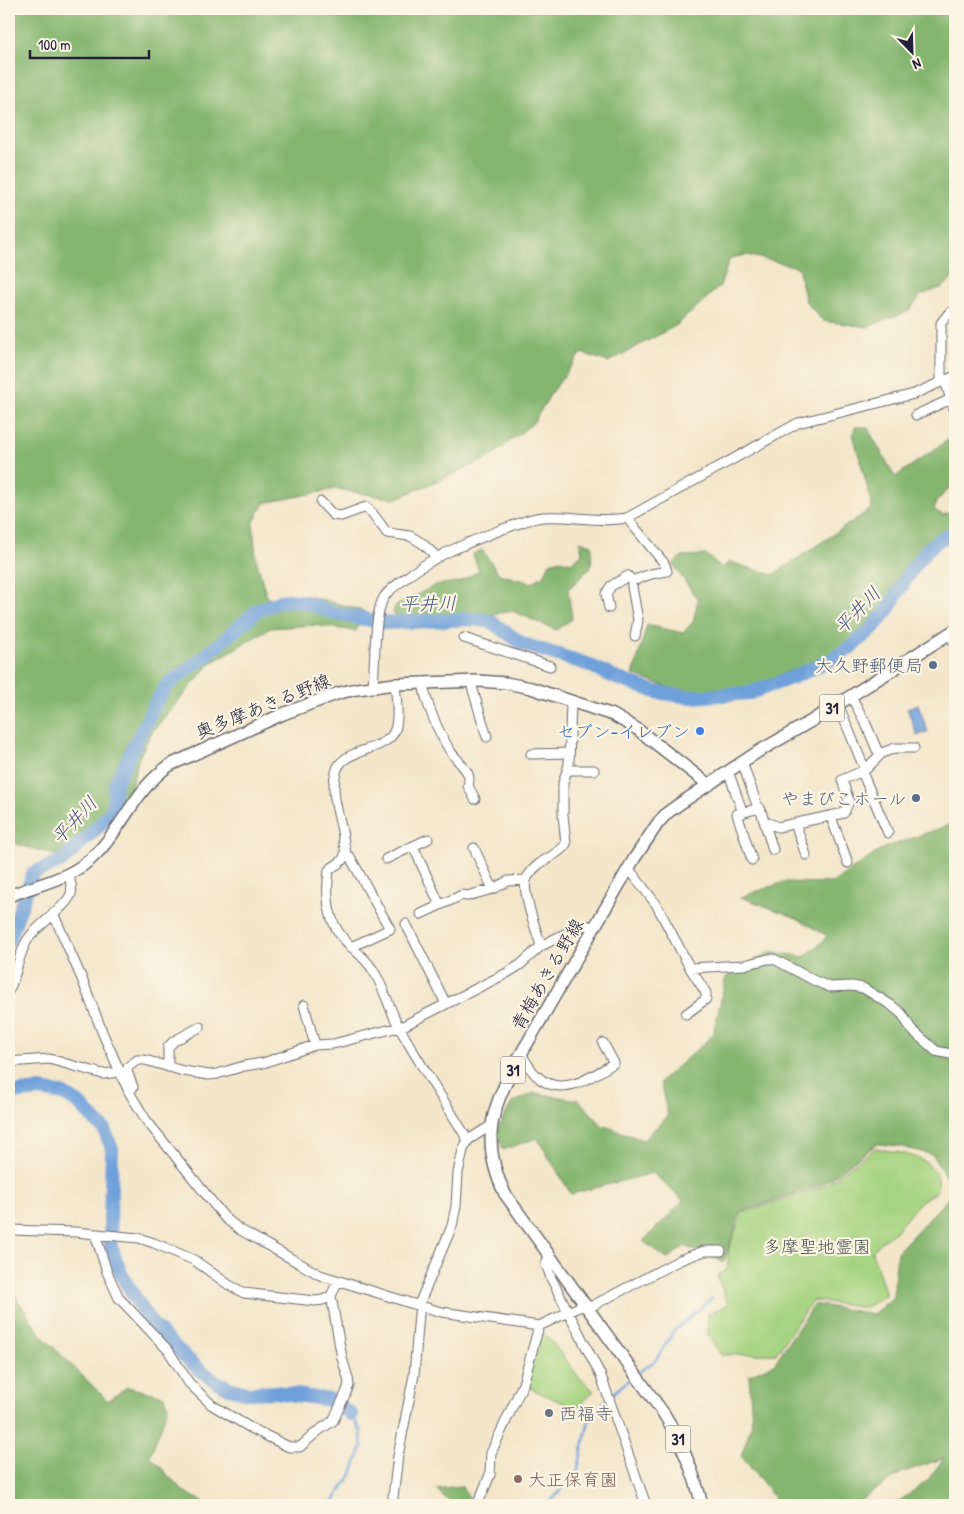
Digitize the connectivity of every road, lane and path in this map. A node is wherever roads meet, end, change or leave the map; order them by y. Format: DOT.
graph roads {
  1 [pos="954,311"];
  2 [pos="955,376"];
  3 [pos="943,382"];
  4 [pos="951,399"];
  5 [pos="955,412"];
  6 [pos="916,415"];
  7 [pos="321,502"];
  8 [pos="627,518"];
  9 [pos="437,556"];
  10 [pos="632,581"];
  11 [pos="609,608"];
  12 [pos="953,631"];
  13 [pos="635,636"];
  14 [pos="464,638"];
  15 [pos="955,645"];
  16 [pos="550,666"];
  17 [pos="470,680"];
  18 [pos="423,682"];
  19 [pos="395,684"];
  20 [pos="373,686"];
  21 [pos="851,696"];
  22 [pos="571,702"];
  23 [pos="838,704"];
  24 [pos="487,737"];
  25 [pos="914,748"];
  26 [pos="569,753"];
  27 [pos="531,754"];
  28 [pos="882,754"];
  29 [pos="742,762"];
  30 [pos="567,770"];
  31 [pos="594,770"];
  32 [pos="728,771"];
  33 [pos="864,771"];
  34 [pos="709,785"];
  35 [pos="475,799"];
  36 [pos="758,808"];
  37 [pos="743,813"];
  38 [pos="831,817"];
  39 [pos="764,821"];
  40 [pos="795,823"];
  41 [pos="888,833"];
  42 [pos="428,839"];
  43 [pos="413,846"];
  44 [pos="474,848"];
  45 [pos="773,850"];
  46 [pos="345,854"];
  47 [pos="806,855"];
  48 [pos="386,859"];
  49 [pos="752,860"];
  50 [pos="848,863"];
  51 [pos="629,869"];
  52 [pos="63,877"];
  53 [pos="526,880"];
  54 [pos="493,889"];
  55 [pos="12,894"];
  56 [pos="440,905"];
  57 [pos="53,913"];
  58 [pos="421,914"];
  59 [pos="406,924"];
  60 [pos="594,928"];
  61 [pos="541,946"];
  62 [pos="351,947"];
  63 [pos="690,968"];
  64 [pos="9,990"];
  65 [pos="446,1004"];
  66 [pos="304,1005"];
  67 [pos="686,1014"];
  68 [pos="200,1027"];
  69 [pos="399,1027"];
  70 [pos="603,1043"];
  71 [pos="316,1045"];
  72 [pos="522,1054"];
  73 [pos="955,1055"];
  74 [pos="9,1062"];
  75 [pos="168,1067"];
  76 [pos="120,1072"];
  77 [pos="129,1092"];
  78 [pos="492,1125"];
  79 [pos="468,1140"];
  80 [pos="9,1230"];
  81 [pos="98,1235"];
  82 [pos="722,1251"];
  83 [pos="549,1256"];
  84 [pos="338,1281"];
  85 [pos="331,1296"];
  86 [pos="420,1306"];
  87 [pos="586,1306"];
  88 [pos="568,1312"];
  89 [pos="539,1326"];
  90 [pos="392,1505"];
  91 [pos="480,1505"];
  92 [pos="646,1505"];
  93 [pos="700,1505"];
  1 -- 3 [label="street"];
  2 -- 3 [label="street"];
  3 -- 4 [label="street"];
  3 -- 8 [label="street"];
  4 -- 5 [label="street"];
  4 -- 6 [label="street"];
  7 -- 9 [label="street"];
  8 -- 9 [label="street"];
  8 -- 10 [label="street"];
  9 -- 20 [label="street"];
  10 -- 11 [label="street"];
  10 -- 13 [label="street"];
  12 -- 15 [label="street"];
  12 -- 21 [label="main road, 青梅あきる野線 / 31"];
  14 -- 16 [label="street"];
  17 -- 18 [label="main road, 奥多摩あきる野線"];
  17 -- 22 [label="main road, 奥多摩あきる野線"];
  17 -- 24 [label="street"];
  18 -- 19 [label="main road, 奥多摩あきる野線"];
  18 -- 35 [label="street"];
  19 -- 20 [label="main road, 奥多摩あきる野線"];
  19 -- 46 [label="street"];
  20 -- 52 [label="main road, 奥多摩あきる野線"];
  21 -- 23 [label="main road, 青梅あきる野線 / 31"];
  21 -- 28 [label="street"];
  22 -- 26 [label="street"];
  22 -- 34 [label="main road, 奥多摩あきる野線"];
  23 -- 29 [label="main road, 青梅あきる野線 / 31"];
  23 -- 33 [label="street"];
  25 -- 28 [label="street"];
  26 -- 27 [label="street"];
  26 -- 30 [label="street"];
  28 -- 33 [label="street"];
  29 -- 32 [label="main road, 青梅あきる野線 / 31"];
  29 -- 36 [label="street"];
  30 -- 31 [label="street"];
  30 -- 53 [label="street"];
  32 -- 34 [label="main road, 青梅あきる野線 / 31"];
  32 -- 37 [label="street"];
  33 -- 38 [label="street"];
  33 -- 41 [label="street"];
  34 -- 51 [label="main road, 青梅あきる野線 / 31"];
  36 -- 37 [label="street"];
  36 -- 39 [label="street"];
  37 -- 49 [label="street"];
  38 -- 40 [label="street"];
  38 -- 50 [label="street"];
  39 -- 40 [label="street"];
  39 -- 45 [label="street"];
  40 -- 47 [label="street"];
  42 -- 43 [label="street"];
  43 -- 48 [label="street"];
  43 -- 56 [label="street"];
  44 -- 54 [label="street"];
  46 -- 62 [label="street"];
  46 -- 62 [label="street"];
  51 -- 60 [label="main road, 青梅あきる野線 / 31"];
  51 -- 63 [label="street"];
  52 -- 55 [label="main road, 奥多摩あきる野線"];
  52 -- 57 [label="street"];
  53 -- 54 [label="street"];
  53 -- 61 [label="street"];
  54 -- 56 [label="street"];
  56 -- 58 [label="street"];
  57 -- 64 [label="street"];
  57 -- 76 [label="street"];
  59 -- 65 [label="street"];
  60 -- 61 [label="street"];
  60 -- 72 [label="main road, 青梅あきる野線 / 31"];
  61 -- 65 [label="street"];
  62 -- 69 [label="street"];
  63 -- 67 [label="street"];
  63 -- 73 [label="street"];
  65 -- 69 [label="street"];
  66 -- 71 [label="street"];
  68 -- 75 [label="street"];
  69 -- 71 [label="street"];
  69 -- 79 [label="street"];
  70 -- 72 [label="street"];
  71 -- 75 [label="street"];
  72 -- 78 [label="main road, 青梅あきる野線 / 31"];
  74 -- 76 [label="street"];
  75 -- 77 [label="street"];
  76 -- 77 [label="street"];
  77 -- 84 [label="street"];
  78 -- 79 [label="street"];
  78 -- 83 [label="main road, 青梅あきる野線 / 31"];
  79 -- 86 [label="street"];
  80 -- 81 [label="street"];
  81 -- 85 [label="street"];
  81 -- 85 [label="street"];
  82 -- 87 [label="street"];
  83 -- 87 [label="main road, 青梅あきる野線 / 31"];
  83 -- 88 [label="street"];
  84 -- 85 [label="street"];
  84 -- 86 [label="street"];
  86 -- 89 [label="street"];
  86 -- 90 [label="street"];
  87 -- 88 [label="street"];
  87 -- 93 [label="main road, 青梅あきる野線 / 31"];
  88 -- 89 [label="street"];
  88 -- 92 [label="street"];
  89 -- 91 [label="street"];
}
